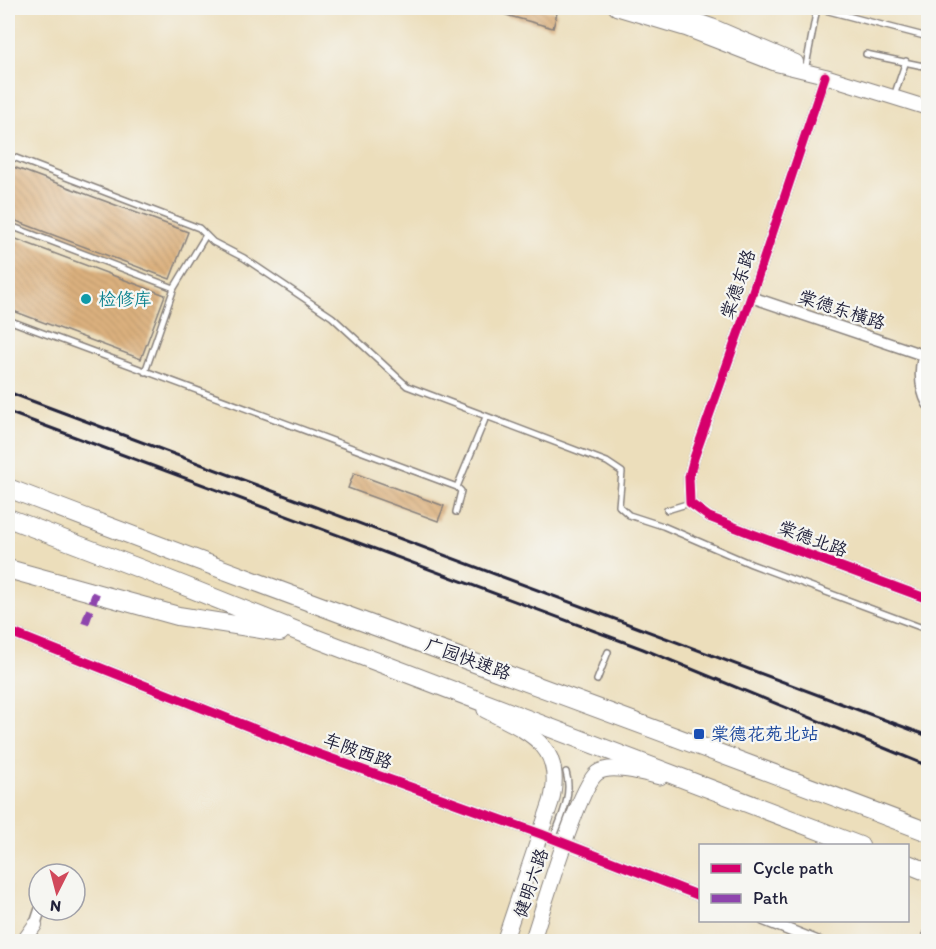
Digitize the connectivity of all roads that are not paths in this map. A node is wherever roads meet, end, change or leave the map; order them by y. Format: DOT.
graph roads {
  1 [pos="616,8"];
  2 [pos="660,8"];
  3 [pos="817,8"];
  4 [pos="928,37"];
  5 [pos="866,54"];
  6 [pos="906,61"];
  7 [pos="806,66"];
  8 [pos="928,67"];
  9 [pos="825,76"];
  10 [pos="894,98"];
  11 [pos="928,108"];
  12 [pos="8,155"];
  13 [pos="8,225"];
  14 [pos="206,235"];
  15 [pos="174,288"];
  16 [pos="751,297"];
  17 [pos="8,320"];
  18 [pos="926,350"];
  19 [pos="145,372"];
  20 [pos="928,404"];
  21 [pos="486,417"];
  22 [pos="457,487"];
  23 [pos="8,488"];
  24 [pos="690,504"];
  25 [pos="667,510"];
  26 [pos="456,512"];
  27 [pos="8,518"];
  28 [pos="8,569"];
  29 [pos="928,599"];
  30 [pos="928,630"];
  31 [pos="8,631"];
  32 [pos="312,637"];
  33 [pos="608,652"];
  34 [pos="597,680"];
  35 [pos="446,688"];
  36 [pos="566,772"];
  37 [pos="704,788"];
  38 [pos="928,832"];
  39 [pos="553,839"];
  40 [pos="855,844"];
  41 [pos="909,864"];
  42 [pos="928,872"];
  43 [pos="699,896"];
  44 [pos="36,922"];
  45 [pos="767,922"];
  46 [pos="35,925"];
  47 [pos="928,929"];
  48 [pos="23,942"];
  49 [pos="30,942"];
  50 [pos="35,942"];
  51 [pos="504,942"];
  52 [pos="532,942"];
  53 [pos="819,942"];
  54 [pos="923,942"];
  1 -- 9 [label="street"];
  2 -- 7 [label="street"];
  3 -- 4 [label="lane"];
  3 -- 7 [label="lane"];
  5 -- 6 [label="lane"];
  6 -- 8 [label="lane"];
  6 -- 10 [label="lane"];
  7 -- 9 [label="street"];
  9 -- 10 [label="street"];
  9 -- 16 [label="street, 棠德东路"];
  10 -- 11 [label="street"];
  12 -- 14 [label="lane"];
  13 -- 15 [label="lane"];
  14 -- 15 [label="lane"];
  14 -- 21 [label="lane"];
  15 -- 19 [label="lane"];
  16 -- 18 [label="street, 棠德东横路"];
  16 -- 24 [label="street, 棠德东路"];
  17 -- 19 [label="lane"];
  18 -- 20 [label="street"];
  19 -- 22 [label="lane"];
  21 -- 22 [label="lane"];
  21 -- 30 [label="lane"];
  22 -- 26 [label="lane"];
  23 -- 38 [label="highway, 广园快速路"];
  24 -- 25 [label="lane"];
  24 -- 29 [label="street, 棠德北路"];
  27 -- 32 [label="highway, 广园快速路"];
  28 -- 32 [label="highway"];
  31 -- 39 [label="street, 车陂西路"];
  32 -- 35 [label="highway, 广园快速路"];
  33 -- 34 [label="lane"];
  35 -- 37 [label="highway, 广园快速路"];
  35 -- 39 [label="main road, 健明六路"];
  36 -- 39 [label="lane"];
  37 -- 39 [label="main road, 健明六路"];
  37 -- 40 [label="highway, 广园快速路"];
  39 -- 43 [label="street, 车陂西路"];
  39 -- 51 [label="main road, 健明六路"];
  39 -- 52 [label="main road, 健明六路"];
  41 -- 42 [label="highway"];
  44 -- 46 [label="street"];
  45 -- 53 [label="street"];
  46 -- 48 [label="street"];
  46 -- 49 [label="street"];
  46 -- 50 [label="street"];
  47 -- 54 [label="lane"];
}
